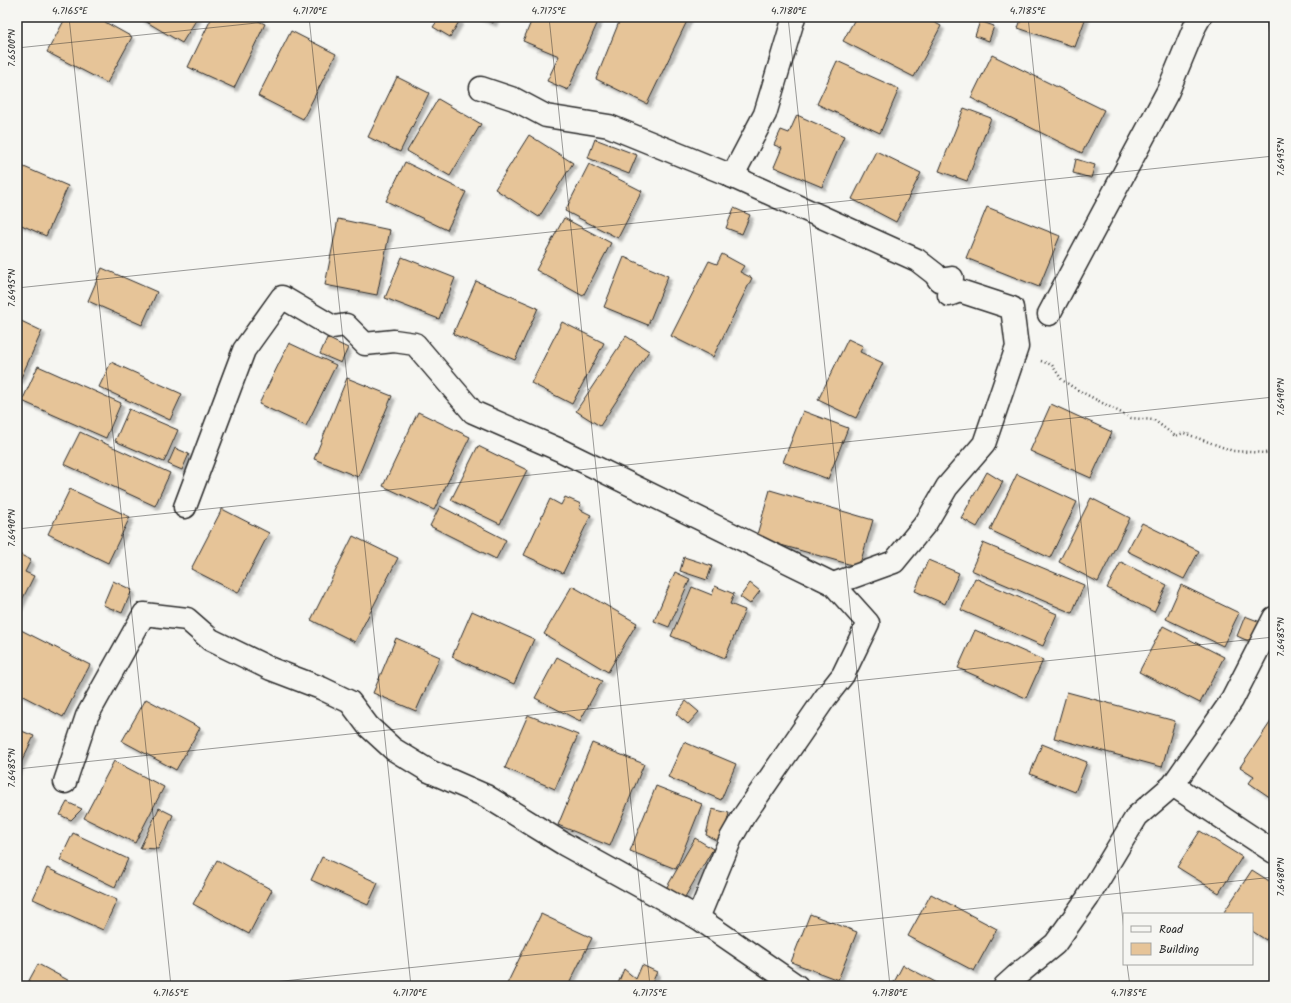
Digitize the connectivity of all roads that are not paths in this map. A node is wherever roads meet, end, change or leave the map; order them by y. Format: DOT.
graph roads {
  1 [pos="794,17"];
  2 [pos="1200,17"];
  3 [pos="481,88"];
  4 [pos="731,176"];
  5 [pos="1049,314"];
  6 [pos="185,507"];
  7 [pos="833,584"];
  8 [pos="1274,618"];
  9 [pos="65,782"];
  10 [pos="1173,785"];
  11 [pos="1274,852"];
  12 [pos="698,918"];
  13 [pos="797,986"];
  14 [pos="1005,986"];
  1 -- 4 [label="street"];
  2 -- 5 [label="street"];
  3 -- 4 [label="street"];
  4 -- 7 [label="street"];
  6 -- 7 [label="street"];
  7 -- 12 [label="street"];
  8 -- 10 [label="street"];
  9 -- 12 [label="street"];
  10 -- 11 [label="street"];
  10 -- 14 [label="street"];
  12 -- 13 [label="street"];
}
